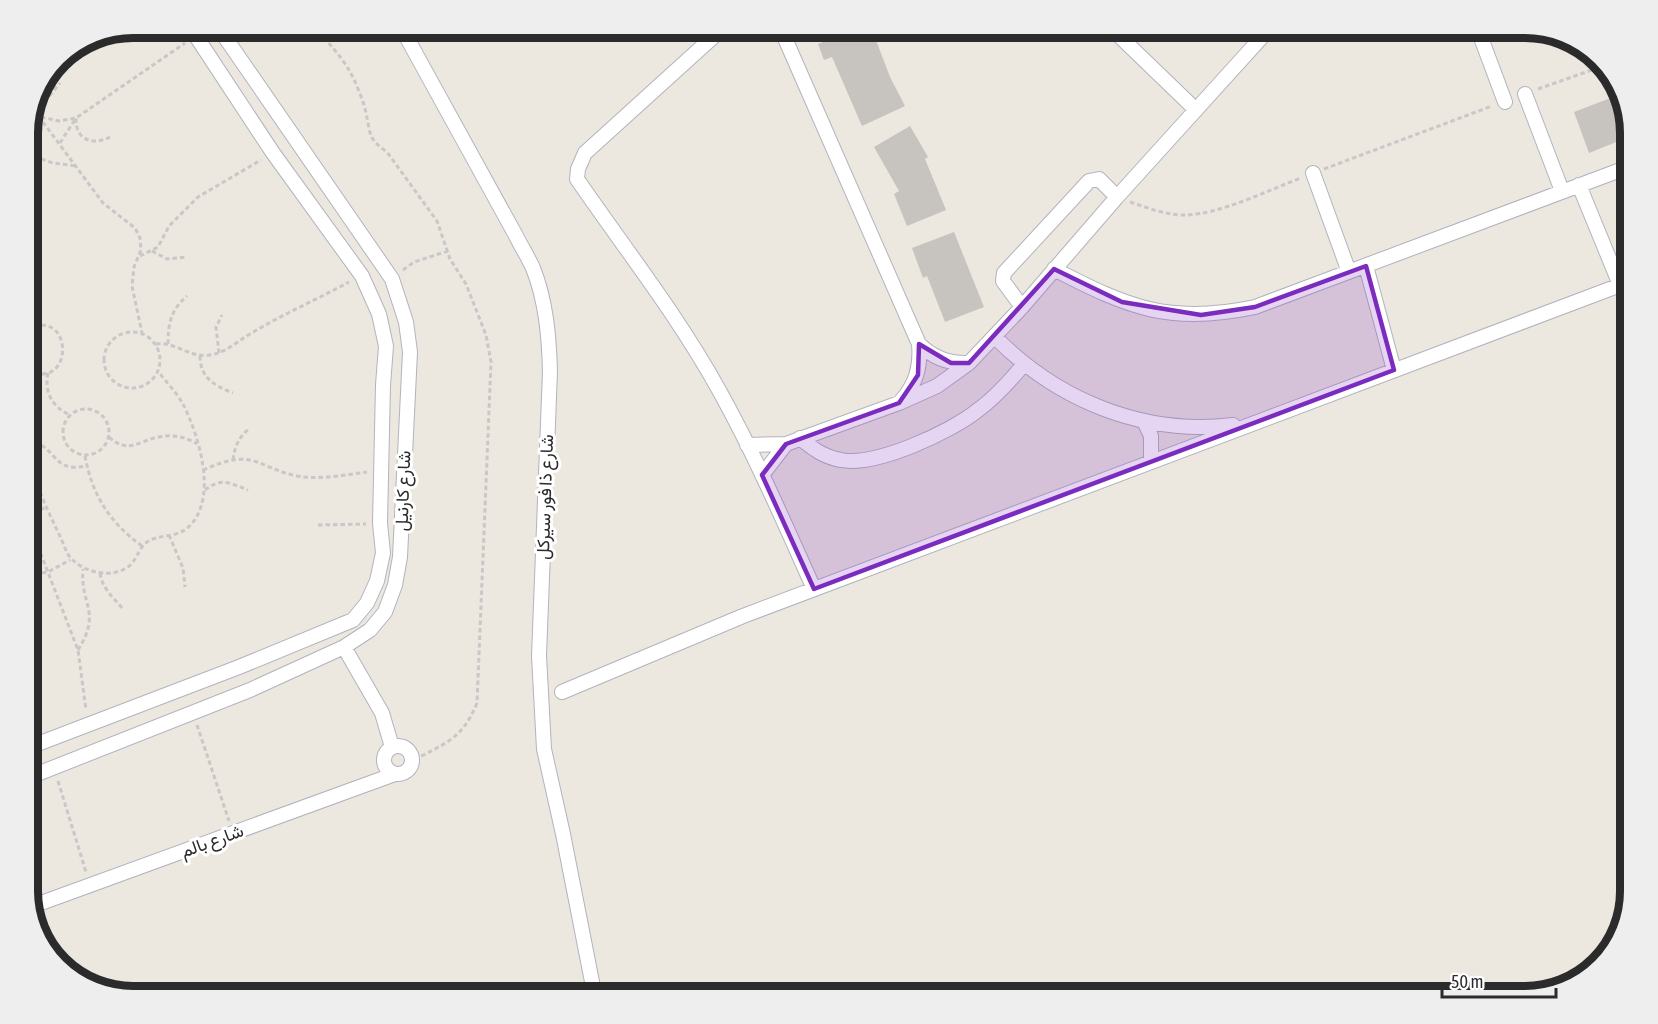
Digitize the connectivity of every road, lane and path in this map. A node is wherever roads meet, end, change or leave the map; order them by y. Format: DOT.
graph roads {
  1 [pos="184,38"];
  2 [pos="198,38"];
  3 [pos="226,38"];
  4 [pos="322,38"];
  5 [pos="407,38"];
  6 [pos="712,38"];
  7 [pos="785,38"];
  8 [pos="1121,38"];
  9 [pos="1481,38"];
  10 [pos="1259,39"];
  11 [pos="1596,69"];
  12 [pos="60,83"];
  13 [pos="1525,94"];
  14 [pos="44,100"];
  15 [pos="1505,102"];
  16 [pos="1196,110"];
  17 [pos="41,117"];
  18 [pos="76,118"];
  19 [pos="110,137"];
  20 [pos="60,143"];
  21 [pos="273,153"];
  22 [pos="38,156"];
  23 [pos="77,166"];
  24 [pos="1620,169"];
  25 [pos="1313,174"];
  26 [pos="1579,185"];
  27 [pos="1562,191"];
  28 [pos="1117,197"];
  29 [pos="152,251"];
  30 [pos="448,252"];
  31 [pos="140,256"];
  32 [pos="186,257"];
  33 [pos="1366,266"];
  34 [pos="1054,269"];
  35 [pos="1348,272"];
  36 [pos="1620,272"];
  37 [pos="362,276"];
  38 [pos="392,279"];
  39 [pos="1620,285"];
  40 [pos="187,296"];
  41 [pos="1022,307"];
  42 [pos="222,315"];
  43 [pos="38,326"];
  44 [pos="142,333"];
  45 [pos="995,337"];
  46 [pos="156,344"];
  47 [pos="168,344"];
  48 [pos="919,344"];
  49 [pos="219,353"];
  50 [pos="200,356"];
  51 [pos="969,363"];
  52 [pos="1024,364"];
  53 [pos="1394,370"];
  54 [pos="158,371"];
  55 [pos="48,372"];
  56 [pos="38,373"];
  57 [pos="233,393"];
  58 [pos="899,403"];
  59 [pos="70,415"];
  60 [pos="1144,421"];
  61 [pos="1252,422"];
  62 [pos="250,428"];
  63 [pos="109,437"];
  64 [pos="800,438"];
  65 [pos="786,444"];
  66 [pos="38,445"];
  67 [pos="199,445"];
  68 [pos="747,445"];
  69 [pos="85,456"];
  70 [pos="233,460"];
  71 [pos="1151,461"];
  72 [pos="86,466"];
  73 [pos="203,470"];
  74 [pos="381,470"];
  75 [pos="762,474"];
  76 [pos="38,485"];
  77 [pos="205,490"];
  78 [pos="248,490"];
  79 [pos="46,507"];
  80 [pos="38,512"];
  81 [pos="380,523"];
  82 [pos="318,525"];
  83 [pos="169,536"];
  84 [pos="38,546"];
  85 [pos="142,546"];
  86 [pos="383,553"];
  87 [pos="400,557"];
  88 [pos="71,560"];
  89 [pos="83,568"];
  90 [pos="48,572"];
  91 [pos="38,573"];
  92 [pos="100,573"];
  93 [pos="185,587"];
  94 [pos="814,589"];
  95 [pos="122,608"];
  96 [pos="344,647"];
  97 [pos="78,650"];
  98 [pos="239,667"];
  99 [pos="250,690"];
  100 [pos="562,692"];
  101 [pos="192,712"];
  102 [pos="87,724"];
  103 [pos="38,744"];
  104 [pos="392,747"];
  105 [pos="412,761"];
  106 [pos="54,768"];
  107 [pos="38,774"];
  108 [pos="395,774"];
  109 [pos="233,833"];
  110 [pos="90,885"];
  111 [pos="38,904"];
  112 [pos="593,986"];
  1 -- 18 [label="path"];
  2 -- 21 [label="street, شارع كارنيل"];
  3 -- 38 [label="street, شارع كارنيل"];
  4 -- 30 [label="path"];
  5 -- 112 [label="street, شارع ذا فور سيركل"];
  6 -- 68 [label="street"];
  7 -- 48 [label="street"];
  8 -- 16 [label="street"];
  9 -- 15 [label="street"];
  10 -- 16 [label="street"];
  11 -- 13 [label="path"];
  12 -- 14 [label="path"];
  13 -- 27 [label="street"];
  15 -- 25 [label="path"];
  16 -- 28 [label="street"];
  17 -- 18 [label="path"];
  17 -- 20 [label="path"];
  18 -- 19 [label="path"];
  18 -- 20 [label="path"];
  20 -- 23 [label="path"];
  21 -- 29 [label="path"];
  21 -- 37 [label="street, شارع كارنيل"];
  22 -- 23 [label="path"];
  23 -- 31 [label="path"];
  24 -- 26 [label="street"];
  25 -- 28 [label="path"];
  25 -- 35 [label="street"];
  26 -- 27 [label="street"];
  26 -- 36 [label="street"];
  27 -- 33 [label="street"];
  28 -- 34 [label="street"];
  28 -- 41 [label="street"];
  29 -- 31 [label="path"];
  29 -- 32 [label="path"];
  30 -- 38 [label="path"];
  30 -- 105 [label="path"];
  31 -- 44 [label="path"];
  33 -- 35 [label="street"];
  33 -- 53 [label="street"];
  34 -- 35 [label="street"];
  34 -- 41 [label="street"];
  37 -- 49 [label="path"];
  37 -- 74 [label="street, شارع كارنيل"];
  38 -- 87 [label="street, شارع كارنيل"];
  39 -- 53 [label="street"];
  40 -- 47 [label="path"];
  41 -- 45 [label="street"];
  42 -- 49 [label="path"];
  43 -- 55 [label="path"];
  44 -- 46 [label="path"];
  44 -- 54 [label="path"];
  45 -- 51 [label="street"];
  45 -- 52 [label="street"];
  46 -- 47 [label="path"];
  46 -- 54 [label="path"];
  47 -- 50 [label="path"];
  48 -- 51 [label="street"];
  48 -- 58 [label="street"];
  49 -- 50 [label="path"];
  50 -- 57 [label="path"];
  51 -- 58 [label="street"];
  52 -- 60 [label="street"];
  52 -- 64 [label="street"];
  53 -- 61 [label="street"];
  54 -- 67 [label="path"];
  55 -- 56 [label="path"];
  55 -- 59 [label="path"];
  58 -- 64 [label="street"];
  59 -- 63 [label="path"];
  59 -- 69 [label="path"];
  60 -- 61 [label="street"];
  60 -- 71 [label="street"];
  61 -- 71 [label="street"];
  62 -- 70 [label="path"];
  63 -- 67 [label="path"];
  63 -- 69 [label="path"];
  64 -- 65 [label="street"];
  65 -- 68 [label="street"];
  65 -- 75 [label="street"];
  66 -- 72 [label="path"];
  67 -- 73 [label="path"];
  68 -- 75 [label="street"];
  69 -- 72 [label="path"];
  70 -- 73 [label="path"];
  70 -- 74 [label="path"];
  71 -- 94 [label="street"];
  72 -- 85 [label="path"];
  73 -- 77 [label="path"];
  74 -- 81 [label="street, شارع كارنيل"];
  75 -- 94 [label="street"];
  76 -- 79 [label="path"];
  77 -- 78 [label="path"];
  77 -- 83 [label="path"];
  79 -- 80 [label="path"];
  79 -- 88 [label="path"];
  81 -- 82 [label="path"];
  81 -- 86 [label="street, شارع كارنيل"];
  83 -- 85 [label="path"];
  83 -- 93 [label="path"];
  84 -- 90 [label="path"];
  85 -- 92 [label="path"];
  86 -- 87 [label="street"];
  86 -- 98 [label="street, شارع كارنيل"];
  87 -- 96 [label="street, شارع كارنيل"];
  88 -- 89 [label="path"];
  88 -- 90 [label="path"];
  89 -- 92 [label="path"];
  89 -- 97 [label="path"];
  90 -- 91 [label="path"];
  90 -- 97 [label="path"];
  92 -- 95 [label="path"];
  94 -- 100 [label="street"];
  96 -- 99 [label="street, شارع كارنيل"];
  96 -- 104 [label="street"];
  97 -- 102 [label="path"];
  98 -- 99 [label="street"];
  98 -- 102 [label="street, شارع كارنيل"];
  99 -- 101 [label="street, شارع كارنيل"];
  101 -- 106 [label="street, شارع كارنيل"];
  101 -- 109 [label="path"];
  102 -- 103 [label="street, شارع كارنيل"];
  104 -- 105 [label="street"];
  104 -- 108 [label="street"];
  105 -- 108 [label="street"];
  106 -- 107 [label="street, شارع كارنيل"];
  106 -- 110 [label="path"];
  108 -- 109 [label="street, شارع بالم"];
  109 -- 110 [label="street, شارع بالم"];
  110 -- 111 [label="street, شارع بالم"];
}
